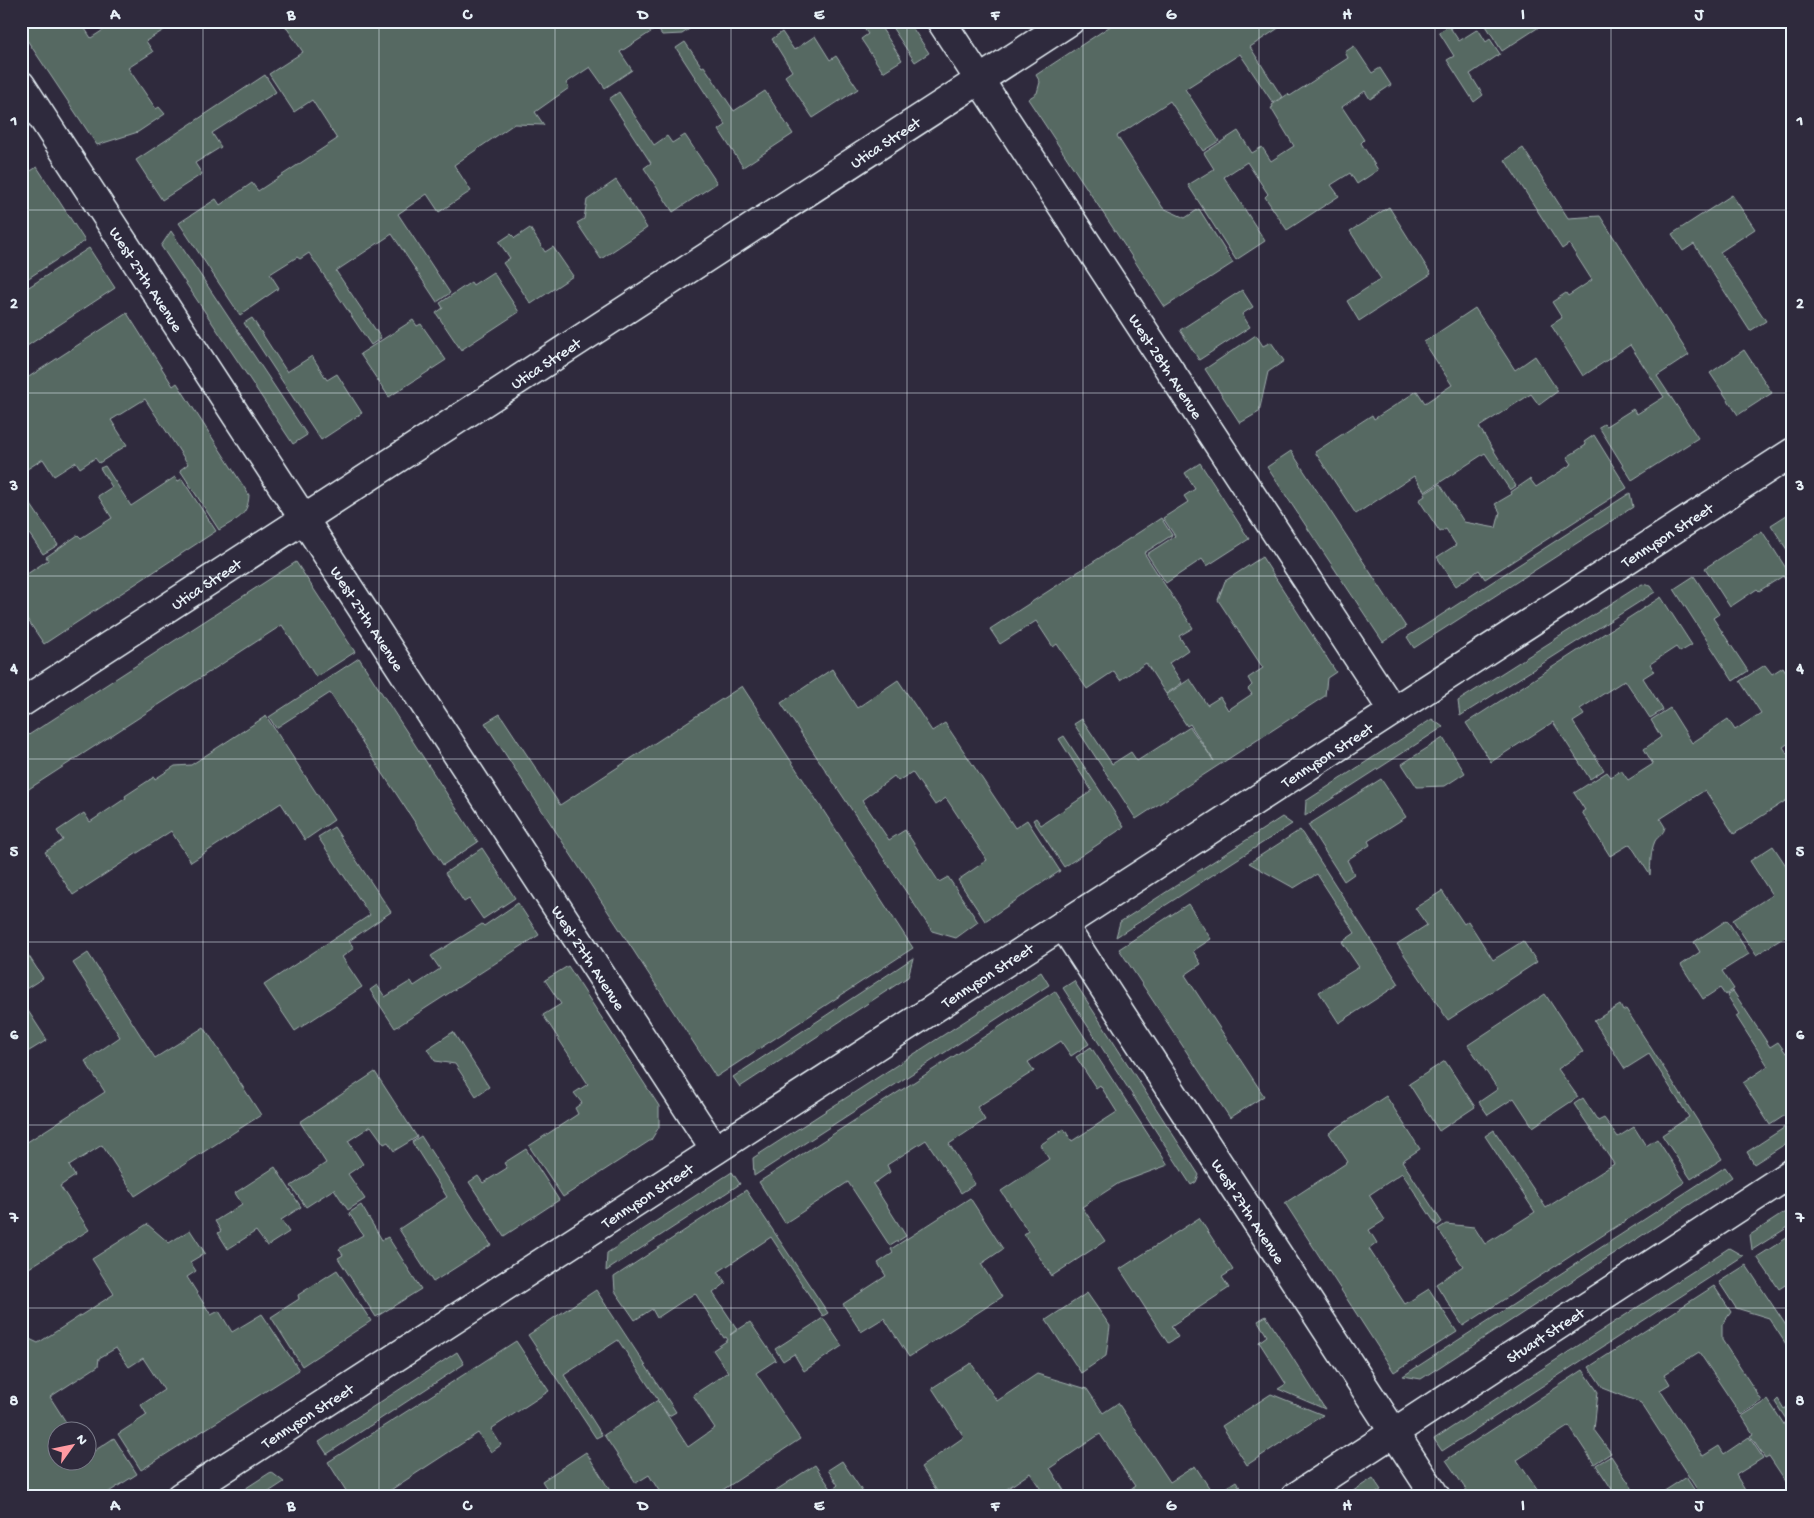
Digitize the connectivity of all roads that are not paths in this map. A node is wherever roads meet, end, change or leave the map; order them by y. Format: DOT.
graph roads {
  1 [pos="941,21"];
  2 [pos="1070,21"];
  3 [pos="979,80"];
  4 [pos="21,85"];
  5 [pos="1793,452"];
  6 [pos="304,519"];
  7 [pos="21,704"];
  8 [pos="1393,711"];
  9 [pos="1063,925"];
  10 [pos="715,1150"];
  11 [pos="1793,1172"];
  12 [pos="1394,1432"];
  13 [pos="180,1497"];
  14 [pos="1295,1497"];
  15 [pos="1436,1497"];
  1 -- 3 [label="street, West 28th Avenue"];
  2 -- 3 [label="street, Utica Street"];
  3 -- 6 [label="street, Utica Street"];
  3 -- 8 [label="street, West 28th Avenue"];
  4 -- 6 [label="street, West 27th Avenue"];
  5 -- 8 [label="street, Tennyson Street"];
  6 -- 7 [label="street, Utica Street"];
  6 -- 10 [label="street, West 27th Avenue"];
  8 -- 9 [label="street, Tennyson Street"];
  9 -- 10 [label="street, Tennyson Street"];
  9 -- 12 [label="street, West 27th Avenue"];
  10 -- 13 [label="street, Tennyson Street"];
  11 -- 12 [label="street, Stuart Street"];
  12 -- 14 [label="street, Stuart Street"];
  12 -- 15 [label="street, West 27th Avenue"];
}
